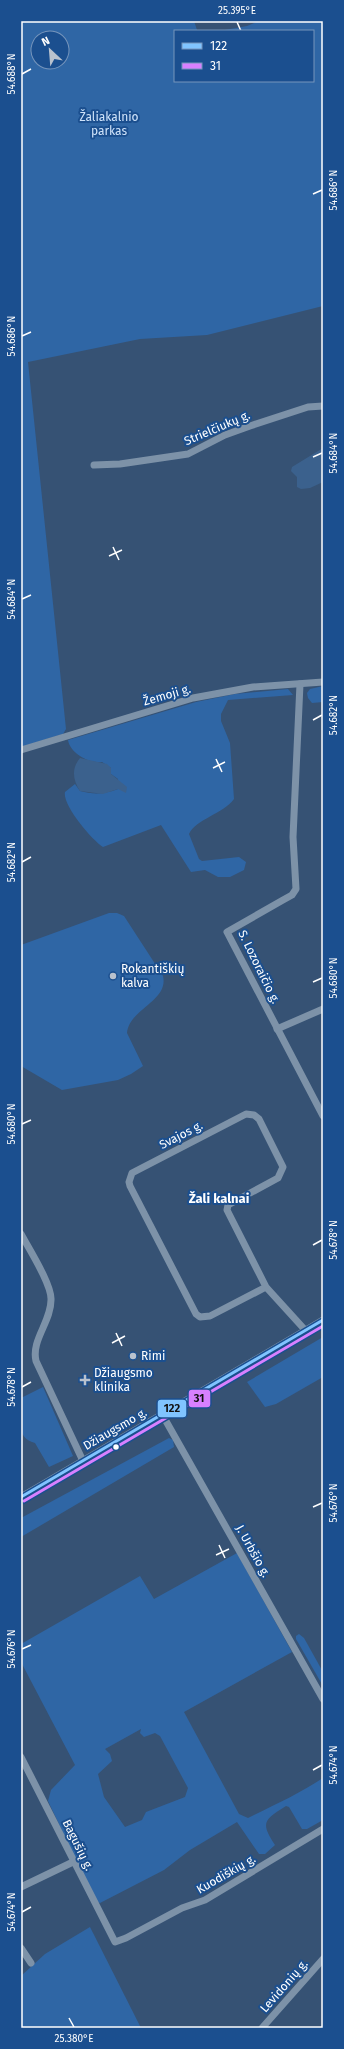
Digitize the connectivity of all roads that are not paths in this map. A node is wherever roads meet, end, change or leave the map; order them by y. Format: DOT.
graph roads {
  1 [pos="323,406"];
  2 [pos="94,465"];
  3 [pos="323,682"];
  4 [pos="300,684"];
  5 [pos="21,750"];
  6 [pos="323,1009"];
  7 [pos="277,1029"];
  8 [pos="323,1116"];
  9 [pos="21,1234"];
  10 [pos="266,1287"];
  11 [pos="323,1320"];
  12 [pos="306,1330"];
  13 [pos="162,1414"];
  14 [pos="83,1461"];
  15 [pos="21,1497"];
  16 [pos="323,1699"];
  17 [pos="21,1757"];
  18 [pos="323,1829"];
  19 [pos="73,1862"];
  20 [pos="21,1887"];
  21 [pos="115,1942"];
  22 [pos="21,1948"];
  23 [pos="323,1959"];
  24 [pos="31,1963"];
  25 [pos="262,2028"];
  1 -- 2 [label="street, Strielčiukų g."];
  3 -- 4 [label="street, Žemoji g."];
  4 -- 5 [label="street, Žemoji g."];
  4 -- 7 [label="street, S. Lozoraičio g."];
  6 -- 7 [label="street"];
  7 -- 8 [label="street, S. Lozoraičio g."];
  9 -- 14 [label="street"];
  10 -- 10 [label="street, Svajos g."];
  10 -- 12 [label="street, Svajos g."];
  11 -- 12 [label="street, Džiaugsmo g."];
  12 -- 13 [label="street, Džiaugsmo g."];
  13 -- 14 [label="street, Džiaugsmo g."];
  13 -- 16 [label="street, J. Urbšio g."];
  14 -- 15 [label="street, Džiaugsmo g."];
  17 -- 19 [label="street, Bagušių g."];
  18 -- 21 [label="street, Kuodiškių g."];
  19 -- 20 [label="street"];
  19 -- 21 [label="street, Bagušių g."];
  22 -- 24 [label="street"];
  23 -- 25 [label="street, Levidonių g."];
}
